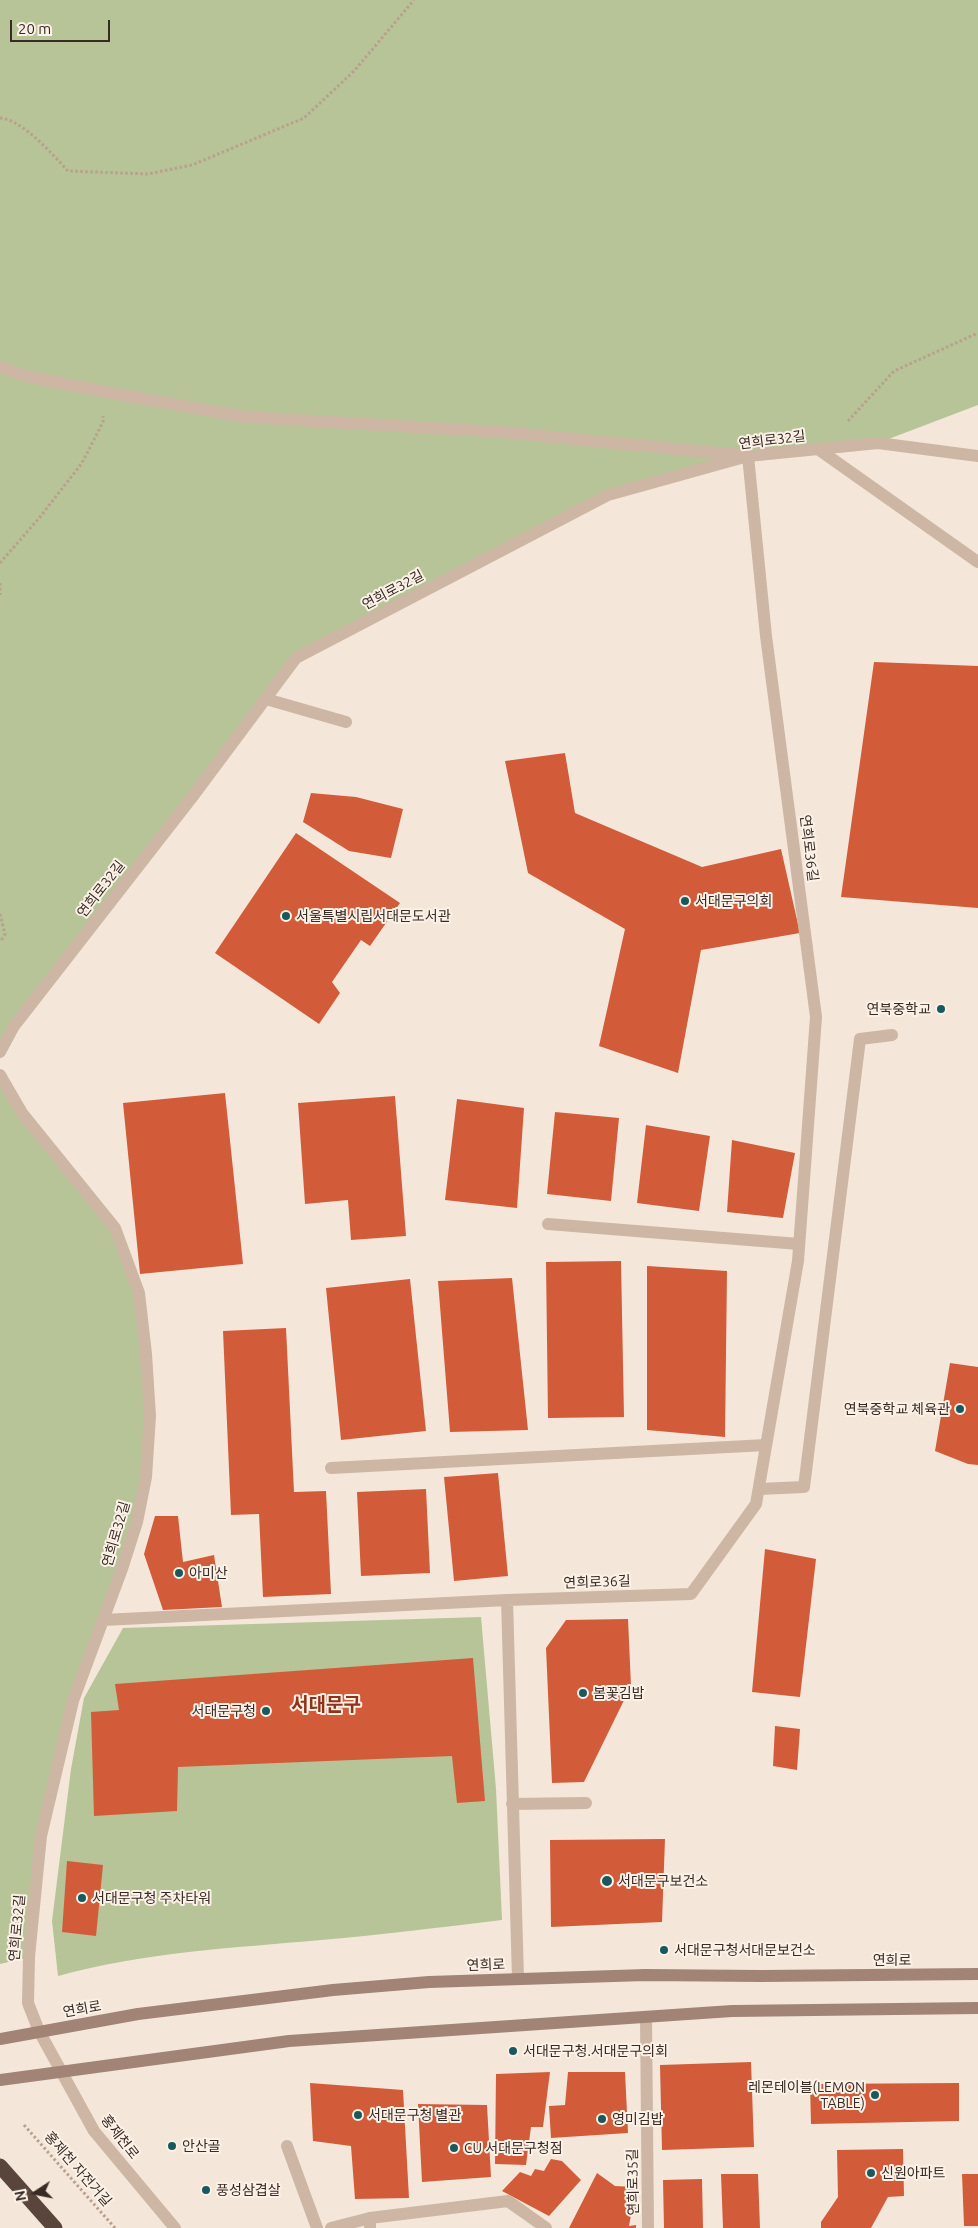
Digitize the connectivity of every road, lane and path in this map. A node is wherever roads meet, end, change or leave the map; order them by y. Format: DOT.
graph roads {
  1 [pos="414,0"];
  2 [pos="0,118"];
  3 [pos="978,333"];
  4 [pos="0,367"];
  5 [pos="100,391"];
  6 [pos="818,449"];
  7 [pos="748,456"];
  8 [pos="978,456"];
  9 [pos="978,562"];
  10 [pos="0,563"];
  11 [pos="0,583"];
  12 [pos="0,595"];
  13 [pos="266,699"];
  14 [pos="346,722"];
  15 [pos="0,914"];
  16 [pos="0,942"];
  17 [pos="892,1036"];
  18 [pos="0,1052"];
  19 [pos="0,1075"];
  20 [pos="548,1224"];
  21 [pos="799,1244"];
  22 [pos="766,1445"];
  23 [pos="330,1468"];
  24 [pos="758,1489"];
  25 [pos="507,1600"];
  26 [pos="103,1620"];
  27 [pos="586,1803"];
  28 [pos="512,1804"];
  29 [pos="978,1974"];
  30 [pos="518,1978"];
  31 [pos="978,2008"];
  32 [pos="646,2017"];
  33 [pos="39,2031"];
  34 [pos="0,2039"];
  35 [pos="62,2072"];
  36 [pos="0,2080"];
  37 [pos="24,2125"];
  38 [pos="287,2146"];
  39 [pos="0,2166"];
  40 [pos="370,2223"];
  41 [pos="55,2228"];
  42 [pos="115,2228"];
  43 [pos="175,2228"];
  44 [pos="317,2228"];
  45 [pos="331,2228"];
  46 [pos="546,2228"];
  47 [pos="648,2228"];
  1 -- 2 [label="path"];
  3 -- 6 [label="path"];
  4 -- 5 [label="street"];
  5 -- 7 [label="street"];
  5 -- 10 [label="path"];
  6 -- 7 [label="street, 연희로32길"];
  6 -- 8 [label="street, 연희로32길"];
  6 -- 9 [label="street"];
  7 -- 13 [label="street, 연희로32길"];
  7 -- 21 [label="street, 연희로36길"];
  11 -- 12 [label="path"];
  13 -- 14 [label="street"];
  13 -- 18 [label="street, 연희로32길"];
  15 -- 16 [label="path"];
  17 -- 24 [label="street"];
  19 -- 26 [label="street, 연희로32길"];
  20 -- 21 [label="street"];
  21 -- 22 [label="street, 연희로36길"];
  22 -- 23 [label="street"];
  22 -- 24 [label="street, 연희로36길"];
  24 -- 25 [label="street, 연희로36길"];
  25 -- 26 [label="street"];
  25 -- 28 [label="street"];
  26 -- 33 [label="street, 연희로32길"];
  27 -- 28 [label="street"];
  28 -- 30 [label="street"];
  29 -- 30 [label="main road, 연희로"];
  30 -- 33 [label="main road, 연희로"];
  31 -- 32 [label="main road"];
  32 -- 35 [label="main road"];
  32 -- 47 [label="street, 연희로35길"];
  33 -- 34 [label="main road, 연희로"];
  33 -- 35 [label="street, 홍제천로"];
  35 -- 36 [label="main road"];
  35 -- 43 [label="street, 홍제천로"];
  37 -- 42 [label="path, 홍제천 자전거길"];
  38 -- 44 [label="street"];
  39 -- 41 [label="highway"];
  40 -- 45 [label="street"];
  40 -- 46 [label="street"];
}
